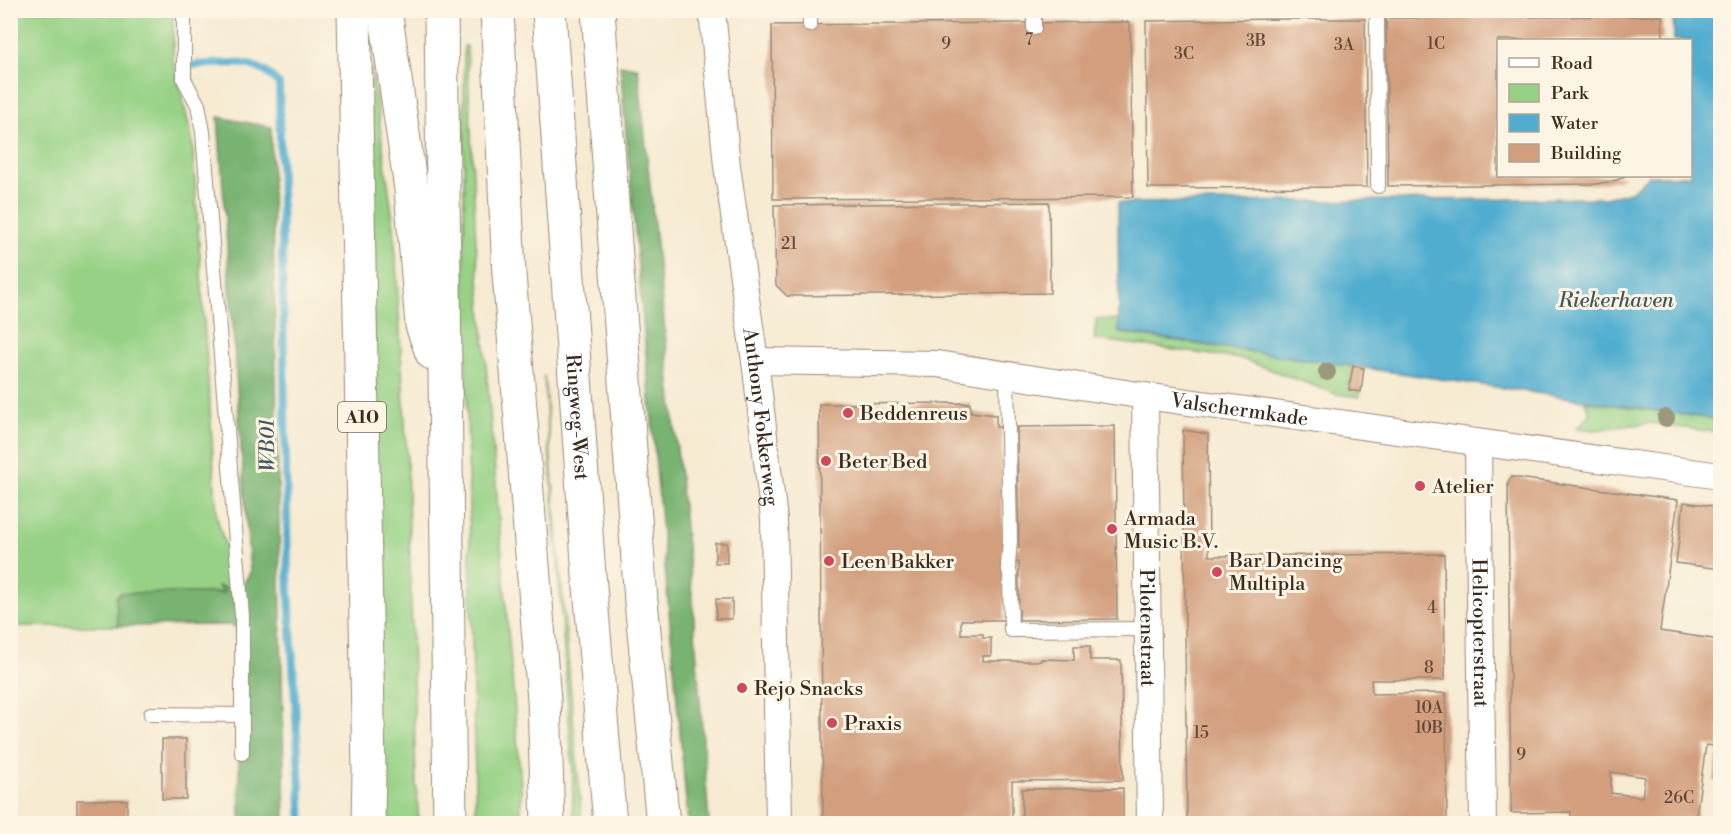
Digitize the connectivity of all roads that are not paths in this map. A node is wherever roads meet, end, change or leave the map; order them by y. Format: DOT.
graph roads {
  1 [pos="183,10"];
  2 [pos="354,10"];
  3 [pos="385,10"];
  4 [pos="441,10"];
  5 [pos="497,10"];
  6 [pos="549,10"];
  7 [pos="598,10"];
  8 [pos="712,10"];
  9 [pos="1034,10"];
  10 [pos="1377,10"];
  11 [pos="1034,28"];
  12 [pos="1378,186"];
  13 [pos="755,361"];
  14 [pos="1007,375"];
  15 [pos="444,386"];
  16 [pos="1145,396"];
  17 [pos="1478,444"];
  18 [pos="1720,477"];
  19 [pos="1148,629"];
  20 [pos="151,714"];
  21 [pos="242,715"];
  22 [pos="242,753"];
  23 [pos="368,824"];
  24 [pos="450,824"];
  25 [pos="549,824"];
  26 [pos="610,824"];
  27 [pos="663,824"];
  28 [pos="779,824"];
  29 [pos="1150,824"];
  30 [pos="1483,824"];
  1 -- 21 [label="lane"];
  2 -- 23 [label="highway, A10"];
  3 -- 15 [label="highway"];
  4 -- 15 [label="highway"];
  5 -- 25 [label="highway"];
  6 -- 26 [label="highway, Ringweg-West"];
  7 -- 27 [label="highway"];
  8 -- 13 [label="street, Anthony Fokkerweg"];
  9 -- 11 [label="lane"];
  10 -- 12 [label="lane"];
  13 -- 14 [label="street, Valschermkade"];
  13 -- 28 [label="street, Anthony Fokkerweg"];
  14 -- 16 [label="street, Valschermkade"];
  14 -- 19 [label="lane"];
  15 -- 24 [label="highway"];
  16 -- 17 [label="street, Valschermkade"];
  16 -- 19 [label="street, Pilotenstraat"];
  17 -- 18 [label="street, Valschermkade"];
  17 -- 30 [label="street, Helicopterstraat"];
  19 -- 29 [label="street, Pilotenstraat"];
  20 -- 21 [label="lane"];
  21 -- 22 [label="lane"];
}
